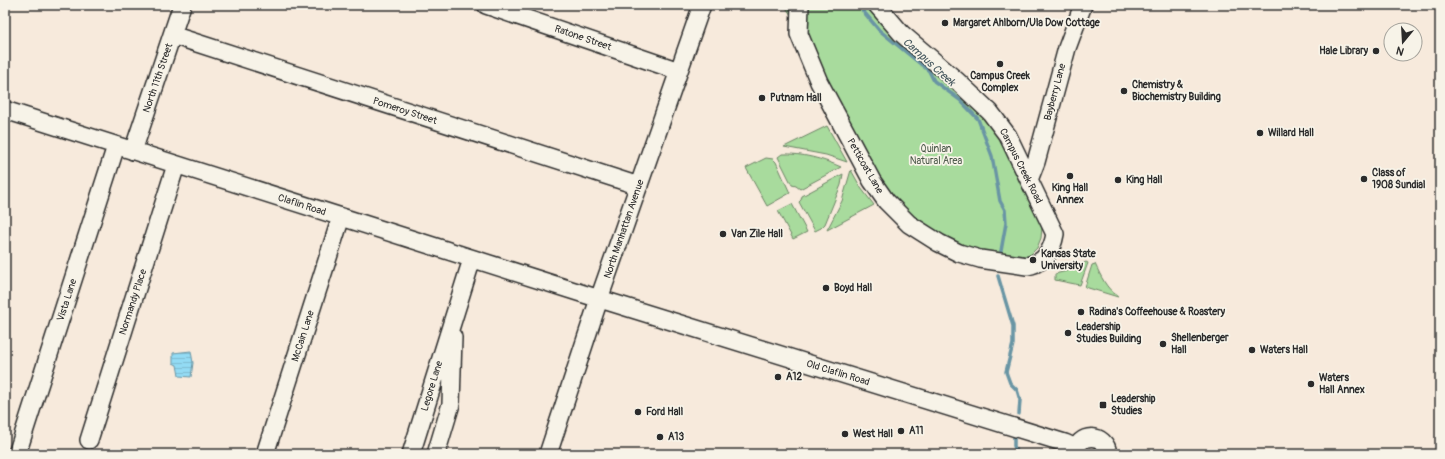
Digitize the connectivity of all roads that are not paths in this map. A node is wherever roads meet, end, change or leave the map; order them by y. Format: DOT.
graph roads {
  1 [pos="182,5"];
  2 [pos="486,5"];
  3 [pos="702,5"];
  4 [pos="800,5"];
  5 [pos="878,5"];
  6 [pos="1083,5"];
  7 [pos="172,35"];
  8 [pos="679,71"];
  9 [pos="5,110"];
  10 [pos="116,146"];
  11 [pos="133,151"];
  12 [pos="176,165"];
  13 [pos="1029,180"];
  14 [pos="639,186"];
  15 [pos="341,217"];
  16 [pos="1048,255"];
  17 [pos="472,259"];
  18 [pos="599,299"];
  19 [pos="453,319"];
  20 [pos="89,440"];
  21 [pos="1076,451"];
  22 [pos="17,454"];
  23 [pos="265,454"];
  24 [pos="411,454"];
  25 [pos="436,454"];
  26 [pos="548,454"];
  27 [pos="1108,454"];
  1 -- 7 [label="street, North 11th Street"];
  2 -- 8 [label="street, Ratone Street"];
  3 -- 8 [label="street, North Manhattan Avenue"];
  4 -- 16 [label="street, Petticoat Lane"];
  5 -- 13 [label="street, Campus Creek Road"];
  6 -- 13 [label="street, Bayberry Lane"];
  7 -- 11 [label="street, North 11th Street"];
  7 -- 14 [label="street, Pomeroy Street"];
  8 -- 14 [label="street, North Manhattan Avenue"];
  9 -- 10 [label="street, Claflin Road"];
  10 -- 11 [label="street, Claflin Road"];
  10 -- 22 [label="street, Vista Lane"];
  11 -- 12 [label="street, Claflin Road"];
  12 -- 15 [label="street, Claflin Road"];
  12 -- 20 [label="street, Normandy Place"];
  13 -- 16 [label="street, Campus Creek Road"];
  14 -- 18 [label="street, North Manhattan Avenue"];
  15 -- 17 [label="street, Claflin Road"];
  15 -- 23 [label="street, McCain Lane"];
  17 -- 18 [label="street, Claflin Road"];
  17 -- 19 [label="street, Legore Lane"];
  18 -- 21 [label="street, Old Claflin Road"];
  18 -- 26 [label="street, North Manhattan Avenue"];
  19 -- 24 [label="street, Legore Lane"];
  19 -- 25 [label="street, Legore Lane"];
  21 -- 27 [label="street"];
}
